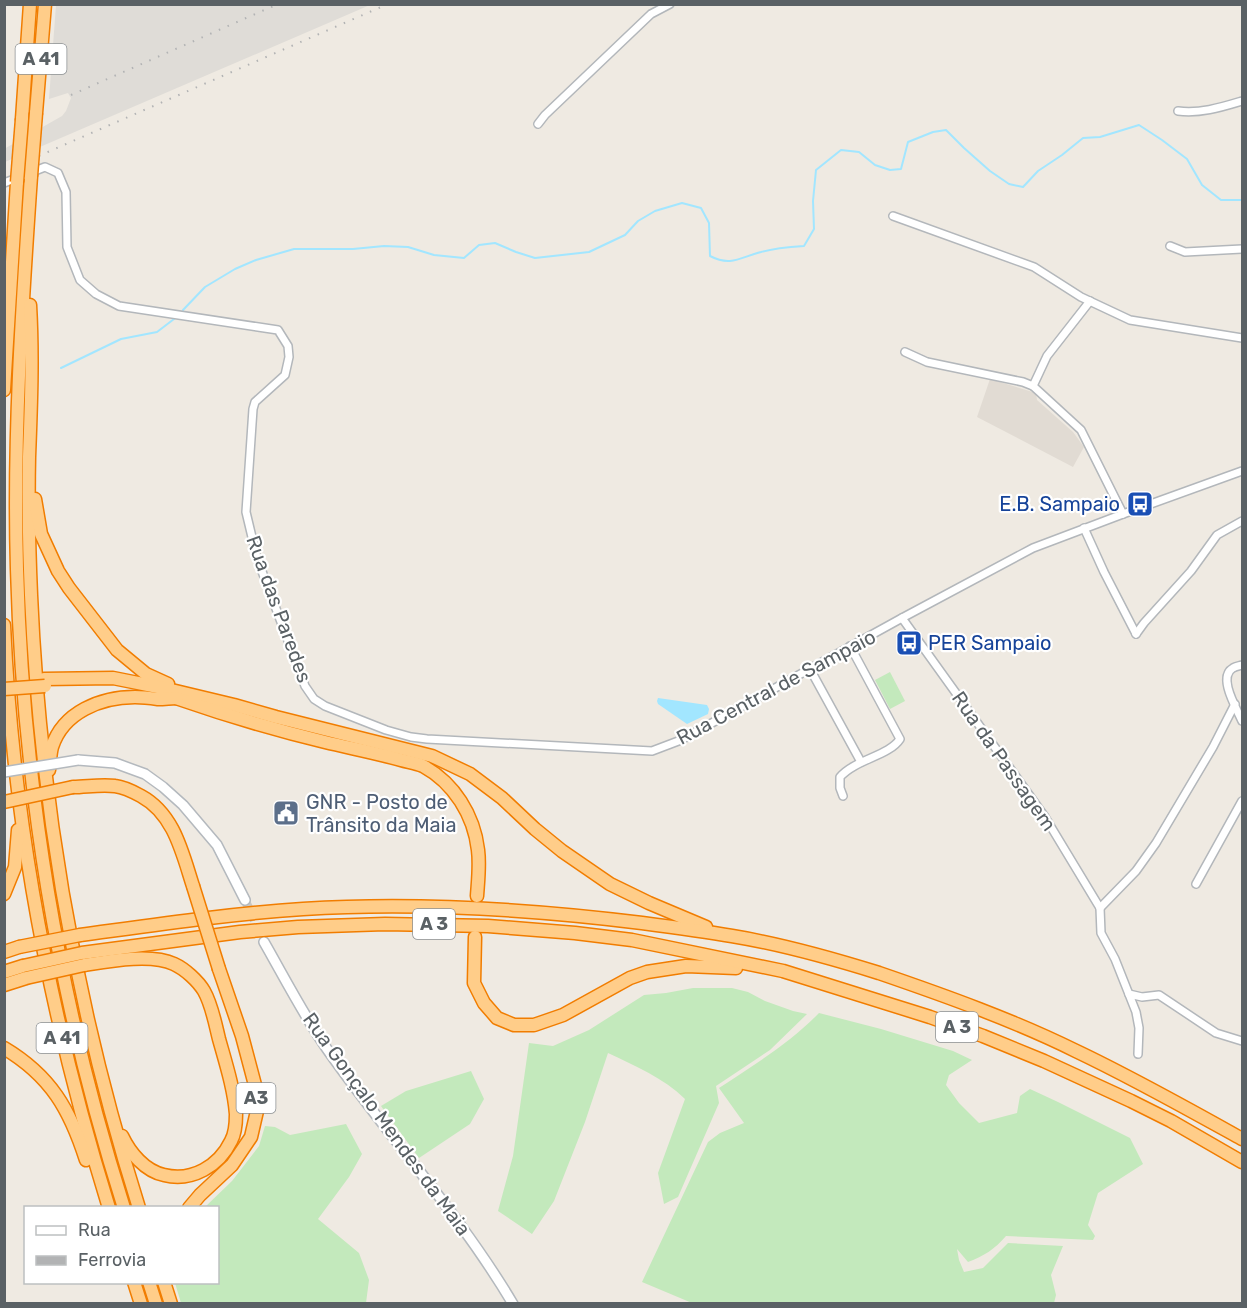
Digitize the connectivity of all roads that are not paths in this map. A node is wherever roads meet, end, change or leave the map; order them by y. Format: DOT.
graph roads {
  1 [pos="30,4"];
  2 [pos="45,4"];
  3 [pos="670,4"];
  4 [pos="1242,101"];
  5 [pos="1178,111"];
  6 [pos="538,124"];
  7 [pos="11,183"];
  8 [pos="892,216"];
  9 [pos="1170,246"];
  10 [pos="1242,249"];
  11 [pos="26,250"];
  12 [pos="1089,301"];
  13 [pos="1242,338"];
  14 [pos="904,352"];
  15 [pos="1033,386"];
  16 [pos="4,390"];
  17 [pos="29,459"];
  18 [pos="1242,471"];
  19 [pos="1123,514"];
  20 [pos="1242,521"];
  21 [pos="1084,528"];
  22 [pos="902,618"];
  23 [pos="4,625"];
  24 [pos="850,646"];
  25 [pos="1242,665"];
  26 [pos="6,667"];
  27 [pos="810,669"];
  28 [pos="4,682"];
  29 [pos="44,682"];
  30 [pos="4,689"];
  31 [pos="197,696"];
  32 [pos="177,698"];
  33 [pos="1235,704"];
  34 [pos="1242,721"];
  35 [pos="636,749"];
  36 [pos="861,762"];
  37 [pos="4,772"];
  38 [pos="843,796"];
  39 [pos="1242,801"];
  40 [pos="4,802"];
  41 [pos="20,804"];
  42 [pos="49,807"];
  43 [pos="1196,884"];
  44 [pos="4,894"];
  45 [pos="477,896"];
  46 [pos="245,900"];
  47 [pos="1100,908"];
  48 [pos="733,936"];
  49 [pos="475,937"];
  50 [pos="264,942"];
  51 [pos="4,952"];
  52 [pos="83,959"];
  53 [pos="783,971"];
  54 [pos="4,972"];
  55 [pos="25,972"];
  56 [pos="4,985"];
  57 [pos="1129,994"];
  58 [pos="1242,1041"];
  59 [pos="4,1048"];
  60 [pos="1138,1054"];
  61 [pos="108,1103"];
  62 [pos="1242,1139"];
  63 [pos="1242,1162"];
  64 [pos="105,1195"];
  65 [pos="108,1206"];
  66 [pos="123,1206"];
  67 [pos="138,1206"];
  68 [pos="191,1206"];
  69 [pos="135,1284"];
  70 [pos="149,1284"];
  71 [pos="165,1284"];
  72 [pos="170,1284"];
  73 [pos="141,1304"];
  74 [pos="156,1304"];
  75 [pos="172,1304"];
  76 [pos="513,1304"];
  1 -- 7 [label="highway, A 41, bridge"];
  2 -- 11 [label="highway, A 41, bridge"];
  3 -- 6 [label="street"];
  4 -- 5 [label="street"];
  7 -- 16 [label="highway, A 41"];
  7 -- 35 [label="street, Rua das Paredes"];
  8 -- 12 [label="street"];
  9 -- 10 [label="street"];
  11 -- 17 [label="highway"];
  11 -- 66 [label="highway, A 41"];
  12 -- 13 [label="street"];
  12 -- 15 [label="street"];
  14 -- 15 [label="street"];
  15 -- 19 [label="street"];
  17 -- 31 [label="highway"];
  17 -- 42 [label="highway"];
  18 -- 19 [label="street, Rua Central de Sampaio"];
  19 -- 21 [label="street, Rua Central de Sampaio"];
  20 -- 21 [label="street"];
  21 -- 22 [label="street, Rua Central de Sampaio"];
  22 -- 24 [label="street, Rua Central de Sampaio"];
  22 -- 47 [label="street, Rua da Passagem"];
  23 -- 26 [label="highway, A 41"];
  24 -- 27 [label="street, Rua Central de Sampaio"];
  24 -- 36 [label="street"];
  25 -- 33 [label="street"];
  26 -- 41 [label="highway, A 41"];
  27 -- 35 [label="street, Rua Central de Sampaio"];
  27 -- 36 [label="street"];
  28 -- 29 [label="highway"];
  29 -- 30 [label="highway, bridge"];
  29 -- 31 [label="highway"];
  29 -- 32 [label="highway"];
  31 -- 48 [label="highway"];
  32 -- 42 [label="highway"];
  32 -- 45 [label="highway"];
  33 -- 34 [label="street"];
  33 -- 47 [label="street"];
  36 -- 38 [label="street"];
  37 -- 46 [label="street, bridge"];
  39 -- 43 [label="street"];
  40 -- 68 [label="highway, A3, bridge"];
  41 -- 44 [label="highway"];
  41 -- 64 [label="highway, A 41"];
  42 -- 61 [label="highway"];
  47 -- 57 [label="street"];
  48 -- 51 [label="highway, A 3, bridge"];
  48 -- 62 [label="highway, A 3"];
  49 -- 53 [label="highway"];
  50 -- 76 [label="street, Rua Gonçalo Mendes da Maia"];
  52 -- 53 [label="highway, A 3"];
  52 -- 55 [label="highway, bridge"];
  52 -- 61 [label="highway"];
  53 -- 63 [label="highway, A 3"];
  54 -- 55 [label="highway"];
  55 -- 56 [label="highway"];
  57 -- 58 [label="street"];
  57 -- 60 [label="street"];
  59 -- 64 [label="highway"];
  61 -- 67 [label="highway"];
  64 -- 65 [label="highway, A 41"];
  69 -- 73 [label="highway"];
  70 -- 74 [label="highway"];
  71 -- 75 [label="highway"];
  72 -- 75 [label="highway"];
}
